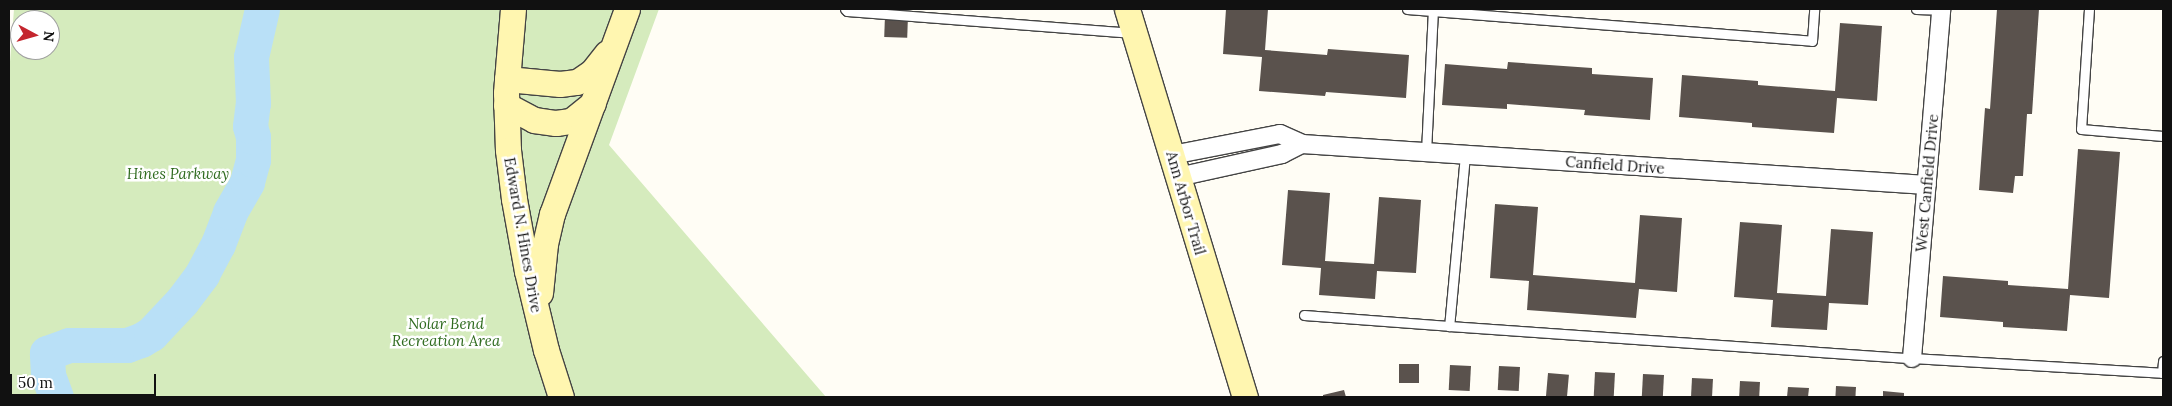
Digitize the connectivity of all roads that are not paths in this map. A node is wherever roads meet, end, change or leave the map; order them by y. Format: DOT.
graph roads {
  1 [pos="513,9"];
  2 [pos="627,9"];
  3 [pos="845,9"];
  4 [pos="1127,9"];
  5 [pos="1407,9"];
  6 [pos="1814,9"];
  7 [pos="1916,9"];
  8 [pos="2089,9"];
  9 [pos="1941,10"];
  10 [pos="1433,11"];
  11 [pos="1135,33"];
  12 [pos="617,38"];
  13 [pos="507,79"];
  14 [pos="506,104"];
  15 [pos="593,104"];
  16 [pos="2163,136"];
  17 [pos="1426,152"];
  18 [pos="1464,155"];
  19 [pos="1175,166"];
  20 [pos="1927,185"];
  21 [pos="1304,314"];
  22 [pos="1448,326"];
  23 [pos="546,350"];
  24 [pos="1912,358"];
  25 [pos="2163,361"];
  26 [pos="561,397"];
  27 [pos="1245,397"];
  1 -- 13 [label="street, Edward N. Hines Drive"];
  2 -- 12 [label="street"];
  3 -- 11 [label="lane"];
  4 -- 11 [label="street, Ann Arbor Trail"];
  5 -- 10 [label="lane"];
  6 -- 10 [label="lane"];
  7 -- 9 [label="lane"];
  8 -- 16 [label="lane"];
  9 -- 20 [label="street, West Canfield Drive"];
  10 -- 17 [label="lane"];
  11 -- 19 [label="street, Ann Arbor Trail"];
  12 -- 13 [label="street"];
  12 -- 15 [label="street"];
  13 -- 14 [label="street, Edward N. Hines Drive"];
  14 -- 15 [label="street"];
  14 -- 23 [label="street, Edward N. Hines Drive"];
  15 -- 23 [label="street"];
  17 -- 18 [label="street, Canfield Drive"];
  17 -- 19 [label="street, Canfield Drive"];
  18 -- 20 [label="street, Canfield Drive"];
  18 -- 22 [label="lane"];
  19 -- 27 [label="street, Ann Arbor Trail"];
  20 -- 24 [label="street, West Canfield Drive"];
  21 -- 22 [label="lane"];
  22 -- 24 [label="lane"];
  23 -- 26 [label="street, Edward N. Hines Drive"];
  24 -- 25 [label="lane"];
}
